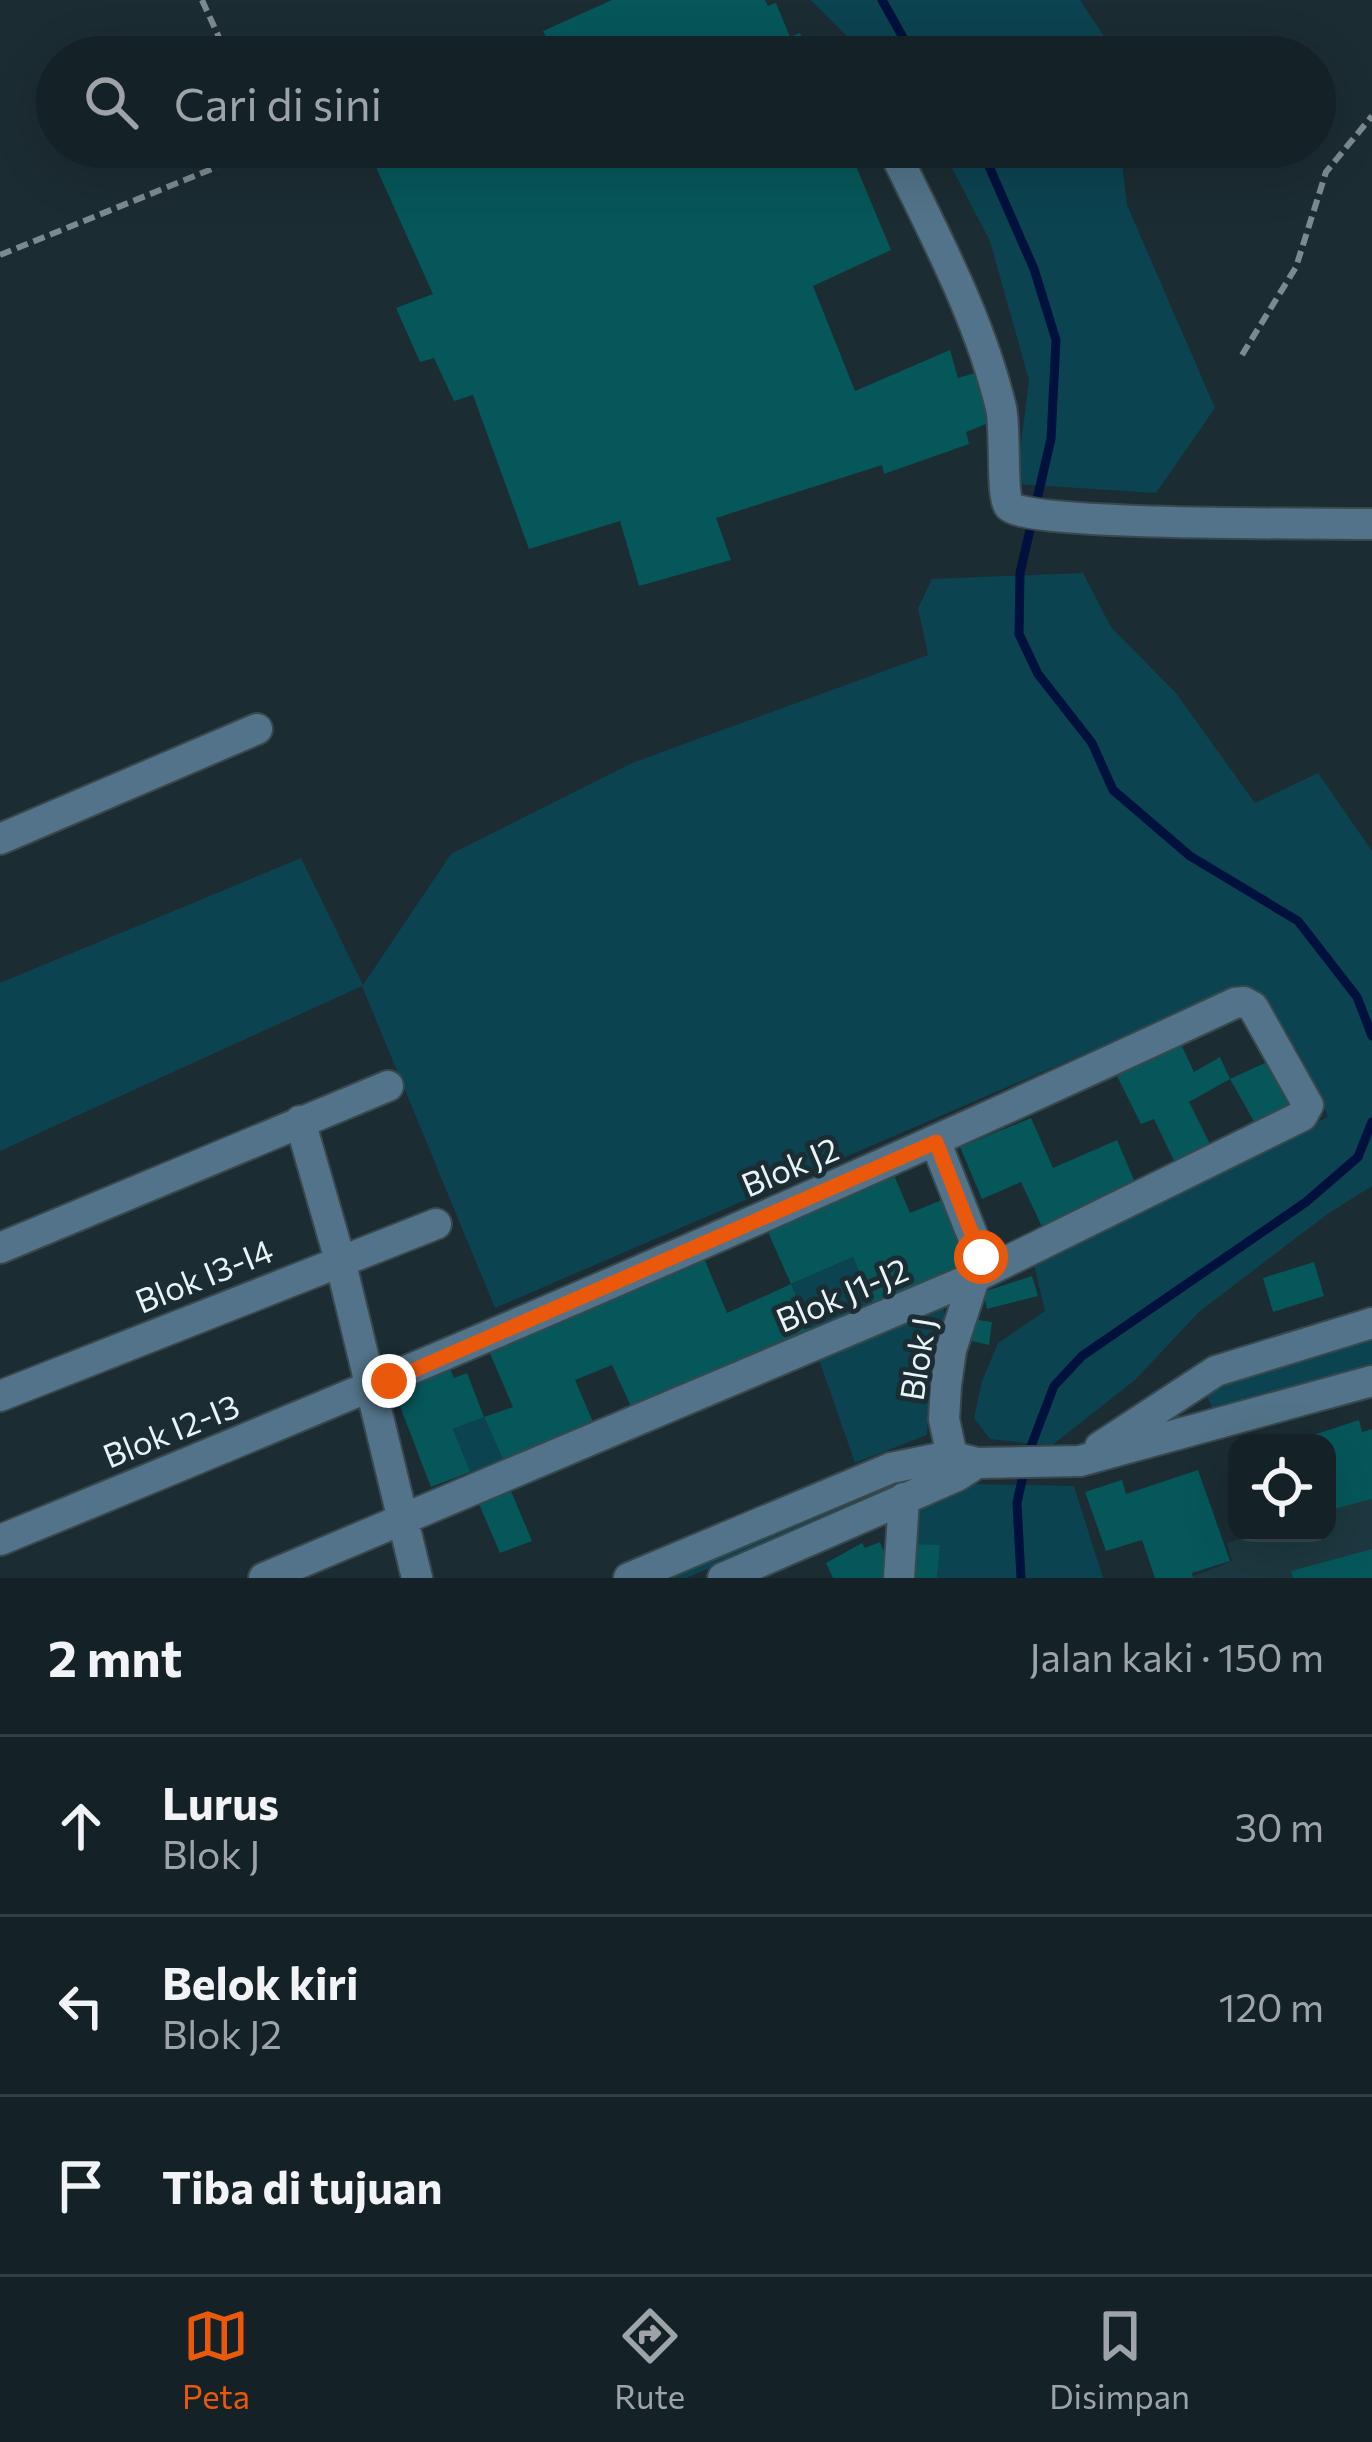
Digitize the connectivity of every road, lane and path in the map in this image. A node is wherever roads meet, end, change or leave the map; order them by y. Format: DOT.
graph roads {
  1 [pos="202,0"];
  2 [pos="218,36"];
  3 [pos="1372,116"];
  4 [pos="1336,160"];
  5 [pos="215,168"];
  6 [pos="902,168"];
  7 [pos="1329,168"];
  8 [pos="0,255"];
  9 [pos="1242,355"];
  10 [pos="1372,524"];
  11 [pos="257,729"];
  12 [pos="0,838"];
  13 [pos="1235,1003"];
  14 [pos="388,1086"];
  15 [pos="300,1120"];
  16 [pos="936,1142"];
  17 [pos="436,1224"];
  18 [pos="0,1248"];
  19 [pos="340,1260"];
  20 [pos="973,1278"];
  21 [pos="1372,1323"];
  22 [pos="1372,1381"];
  23 [pos="1191,1385"];
  24 [pos="370,1389"];
  25 [pos="0,1396"];
  26 [pos="1205,1429"];
  27 [pos="1080,1461"];
  28 [pos="968,1464"];
  29 [pos="904,1498"];
  30 [pos="401,1520"];
  31 [pos="0,1540"];
  32 [pos="264,1578"];
  33 [pos="417,1578"];
  34 [pos="628,1578"];
  35 [pos="723,1578"];
  36 [pos="899,1578"];
  1 -- 2 [label="path"];
  3 -- 4 [label="path"];
  5 -- 8 [label="path"];
  6 -- 10 [label="street"];
  7 -- 9 [label="path"];
  11 -- 12 [label="street"];
  13 -- 16 [label="street, Blok J2"];
  13 -- 20 [label="street, Blok J1-J2"];
  14 -- 15 [label="street"];
  15 -- 18 [label="street"];
  15 -- 19 [label="street"];
  16 -- 20 [label="street, Blok J"];
  16 -- 24 [label="street, Blok J2"];
  17 -- 19 [label="street, Blok I3-I4"];
  19 -- 24 [label="street"];
  19 -- 25 [label="street, Blok I3-I4"];
  20 -- 28 [label="street, Blok J"];
  20 -- 30 [label="street, Blok J1-J2"];
  21 -- 23 [label="street"];
  22 -- 26 [label="street"];
  23 -- 26 [label="street"];
  23 -- 27 [label="street"];
  24 -- 30 [label="street"];
  24 -- 31 [label="street, Blok I2-I3"];
  26 -- 27 [label="street"];
  27 -- 28 [label="street"];
  28 -- 29 [label="street"];
  28 -- 34 [label="street"];
  29 -- 35 [label="street"];
  29 -- 36 [label="street"];
  30 -- 32 [label="street, Blok J1-J2"];
  30 -- 33 [label="street"];
}
